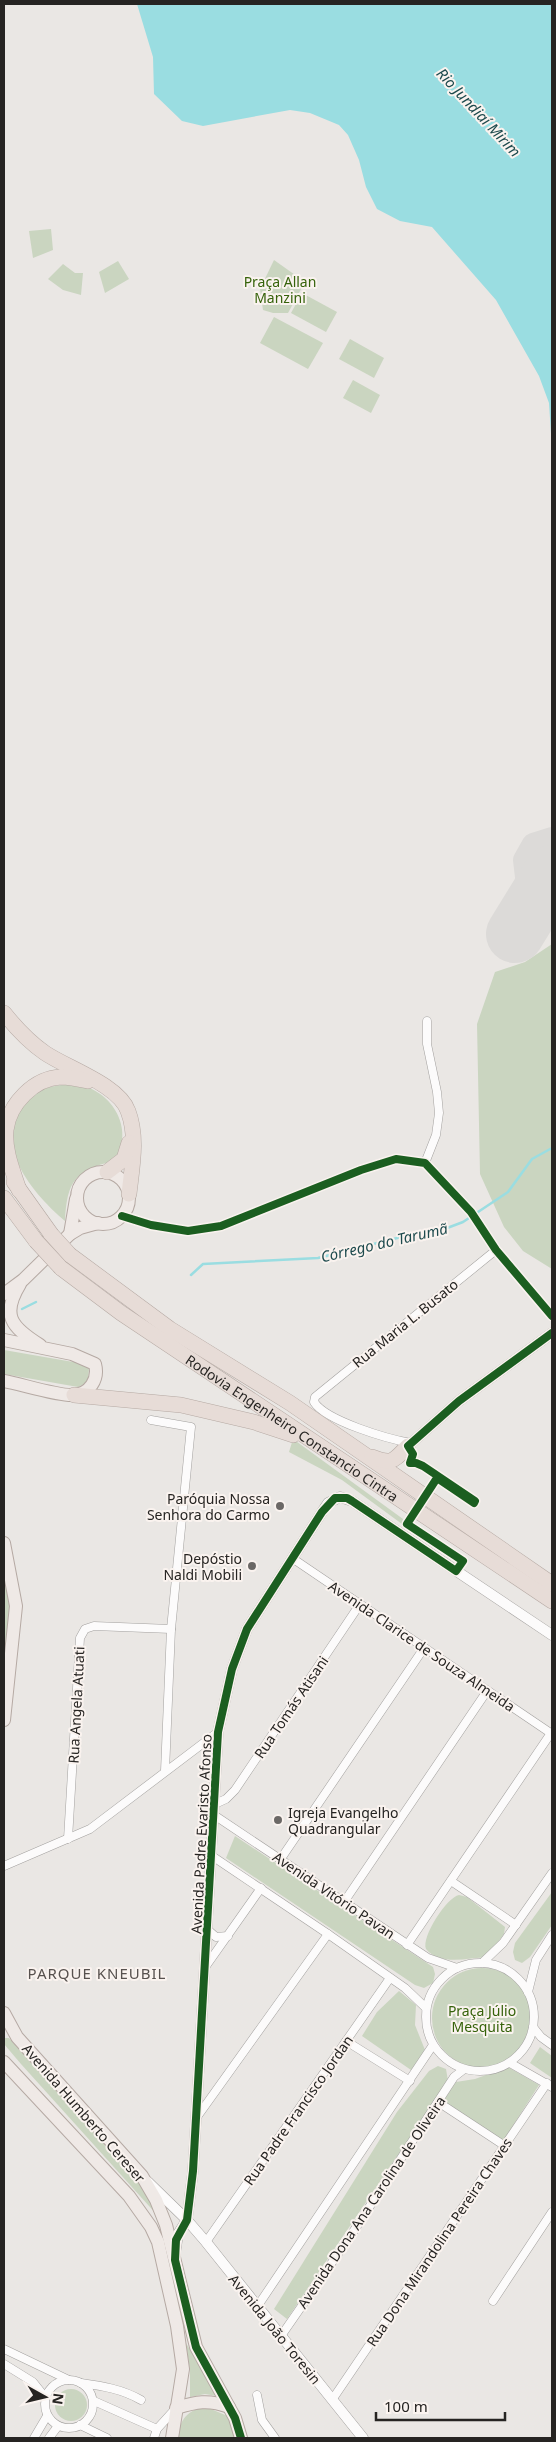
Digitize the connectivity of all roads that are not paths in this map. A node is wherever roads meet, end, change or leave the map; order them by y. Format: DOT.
graph roads {
  1 [pos="4,1013"];
  2 [pos="426,1021"];
  3 [pos="98,1082"];
  4 [pos="133,1132"];
  5 [pos="425,1163"];
  6 [pos="4,1164"];
  7 [pos="107,1172"];
  8 [pos="19,1190"];
  9 [pos="129,1194"];
  10 [pos="77,1197"];
  11 [pos="4,1198"];
  12 [pos="122,1216"];
  13 [pos="98,1223"];
  14 [pos="70,1234"];
  15 [pos="496,1250"];
  16 [pos="23,1280"];
  17 [pos="4,1294"];
  18 [pos="552,1316"];
  19 [pos="552,1333"];
  20 [pos="4,1340"];
  21 [pos="49,1350"];
  22 [pos="6,1382"];
  23 [pos="74,1395"];
  24 [pos="151,1420"];
  25 [pos="346,1442"];
  26 [pos="314,1443"];
  27 [pos="409,1444"];
  28 [pos="420,1495"];
  29 [pos="4,1544"];
  30 [pos="292,1558"];
  31 [pos="552,1584"];
  32 [pos="552,1601"];
  33 [pos="360,1604"];
  34 [pos="171,1629"];
  35 [pos="552,1636"];
  36 [pos="424,1648"];
  37 [pos="487,1691"];
  38 [pos="4,1720"];
  39 [pos="218,1732"];
  40 [pos="552,1734"];
  41 [pos="165,1771"];
  42 [pos="215,1804"];
  43 [pos="214,1815"];
  44 [pos="68,1839"];
  45 [pos="212,1856"];
  46 [pos="280,1860"];
  47 [pos="4,1866"];
  48 [pos="552,1873"];
  49 [pos="451,1881"];
  50 [pos="261,1888"];
  51 [pos="344,1902"];
  52 [pos="516,1925"];
  53 [pos="208,1930"];
  54 [pos="328,1934"];
  55 [pos="552,1935"];
  56 [pos="228,1936"];
  57 [pos="407,1944"];
  58 [pos="544,1946"];
  59 [pos="552,1951"];
  60 [pos="482,1963"];
  61 [pos="206,1966"];
  62 [pos="457,1968"];
  63 [pos="390,1978"];
  64 [pos="528,1992"];
  65 [pos="426,2008"];
  66 [pos="4,2013"];
  67 [pos="533,2027"];
  68 [pos="4,2033"];
  69 [pos="17,2037"];
  70 [pos="346,2041"];
  71 [pos="433,2045"];
  72 [pos="552,2046"];
  73 [pos="4,2062"];
  74 [pos="510,2063"];
  75 [pos="463,2070"];
  76 [pos="410,2081"];
  77 [pos="550,2085"];
  78 [pos="438,2102"];
  79 [pos="196,2118"];
  80 [pos="505,2146"];
  81 [pos="142,2176"];
  82 [pos="552,2212"];
  83 [pos="187,2220"];
  84 [pos="206,2242"];
  85 [pos="175,2260"];
  86 [pos="494,2301"];
  87 [pos="258,2308"];
  88 [pos="281,2336"];
  89 [pos="4,2349"];
  90 [pos="4,2364"];
  91 [pos="69,2380"];
  92 [pos="80,2383"];
  93 [pos="257,2395"];
  94 [pos="44,2397"];
  95 [pos="141,2400"];
  96 [pos="332,2400"];
  97 [pos="94,2401"];
  98 [pos="229,2407"];
  99 [pos="176,2408"];
  100 [pos="47,2416"];
  101 [pos="80,2425"];
  102 [pos="58,2426"];
  103 [pos="157,2429"];
  104 [pos="34,2438"];
  105 [pos="49,2438"];
  106 [pos="107,2438"];
  107 [pos="154,2438"];
  108 [pos="172,2438"];
  109 [pos="240,2438"];
  110 [pos="275,2438"];
  111 [pos="363,2438"];
  1 -- 3 [label="highway"];
  2 -- 5 [label="street"];
  3 -- 4 [label="highway"];
  3 -- 8 [label="highway"];
  4 -- 7 [label="highway"];
  4 -- 9 [label="highway"];
  5 -- 12 [label="street"];
  5 -- 15 [label="street"];
  6 -- 8 [label="highway"];
  7 -- 9 [label="main road"];
  7 -- 10 [label="main road"];
  8 -- 25 [label="highway, Rodovia Engenheiro Constancio Cintra, bridge"];
  9 -- 12 [label="main road"];
  10 -- 13 [label="main road"];
  10 -- 14 [label="main road"];
  11 -- 26 [label="highway, Rodovia Engenheiro Constancio Cintra, bridge"];
  12 -- 13 [label="main road"];
  13 -- 14 [label="main road"];
  14 -- 16 [label="main road"];
  15 -- 18 [label="street"];
  15 -- 27 [label="street, Rua Maria L. Busato"];
  16 -- 17 [label="main road"];
  16 -- 21 [label="main road"];
  19 -- 27 [label="street"];
  20 -- 21 [label="main road"];
  21 -- 23 [label="main road"];
  22 -- 23 [label="main road"];
  23 -- 26 [label="highway"];
  24 -- 34 [label="street"];
  25 -- 27 [label="highway"];
  25 -- 28 [label="highway, Rodovia Engenheiro Constancio Cintra"];
  26 -- 32 [label="highway, Rodovia Engenheiro Constancio Cintra"];
  27 -- 28 [label="highway"];
  28 -- 31 [label="highway, Rodovia Engenheiro Constancio Cintra"];
  29 -- 38 [label="main road"];
  30 -- 33 [label="street, Avenida Clarice de Souza Almeida"];
  30 -- 35 [label="street, Avenida Padre Evaristo Afonso"];
  30 -- 39 [label="street, Avenida Padre Evaristo Afonso"];
  33 -- 36 [label="street, Avenida Clarice de Souza Almeida"];
  33 -- 42 [label="street, Rua Tomás Atisani"];
  34 -- 41 [label="street"];
  34 -- 44 [label="street, Rua Angela Atuati"];
  36 -- 37 [label="street, Avenida Clarice de Souza Almeida"];
  36 -- 46 [label="street"];
  37 -- 40 [label="street, Avenida Clarice de Souza Almeida"];
  37 -- 51 [label="street"];
  39 -- 41 [label="street"];
  39 -- 42 [label="street, Avenida Padre Evaristo Afonso"];
  40 -- 49 [label="street"];
  41 -- 44 [label="street"];
  42 -- 43 [label="street, Avenida Padre Evaristo Afonso"];
  43 -- 45 [label="street, Avenida Padre Evaristo Afonso"];
  43 -- 46 [label="street, Avenida Vitório Pavan"];
  44 -- 47 [label="street"];
  45 -- 50 [label="street"];
  45 -- 53 [label="street, Avenida Padre Evaristo Afonso"];
  46 -- 51 [label="street, Avenida Vitório Pavan"];
  48 -- 52 [label="street"];
  49 -- 52 [label="street"];
  49 -- 57 [label="street"];
  50 -- 54 [label="street"];
  50 -- 56 [label="street"];
  51 -- 57 [label="street, Avenida Vitório Pavan"];
  52 -- 60 [label="street"];
  53 -- 56 [label="street"];
  53 -- 61 [label="street, Avenida Padre Evaristo Afonso"];
  54 -- 63 [label="street"];
  54 -- 79 [label="street"];
  55 -- 58 [label="street"];
  56 -- 61 [label="street"];
  57 -- 62 [label="street, Avenida Vitório Pavan"];
  58 -- 59 [label="street"];
  58 -- 64 [label="street"];
  60 -- 62 [label="street"];
  60 -- 64 [label="street"];
  61 -- 79 [label="street, Avenida Padre Evaristo Afonso"];
  62 -- 65 [label="street"];
  63 -- 65 [label="street"];
  63 -- 70 [label="street, Rua Padre Francisco Jordan"];
  64 -- 67 [label="street"];
  65 -- 71 [label="street"];
  66 -- 69 [label="main road, Avenida Humberto Cereser"];
  67 -- 72 [label="street"];
  67 -- 74 [label="street"];
  68 -- 69 [label="main road"];
  69 -- 81 [label="main road, Avenida Humberto Cereser"];
  70 -- 76 [label="street"];
  70 -- 84 [label="street, Rua Padre Francisco Jordan"];
  71 -- 75 [label="street"];
  71 -- 76 [label="street"];
  73 -- 99 [label="main road, Avenida Humberto Cereser"];
  74 -- 75 [label="street"];
  74 -- 77 [label="street"];
  75 -- 78 [label="street, Avenida Dona Ana Carolina de Oliveira"];
  76 -- 87 [label="street"];
  77 -- 80 [label="street, Rua Dona Mirandolina Pereira Chaves"];
  78 -- 80 [label="street"];
  78 -- 88 [label="street, Avenida Dona Ana Carolina de Oliveira"];
  79 -- 83 [label="street, Avenida Padre Evaristo Afonso"];
  80 -- 96 [label="street, Rua Dona Mirandolina Pereira Chaves"];
  81 -- 83 [label="street, Avenida João Toresin"];
  81 -- 85 [label="main road, Avenida Humberto Cereser"];
  82 -- 86 [label="street"];
  83 -- 84 [label="street, Avenida João Toresin"];
  83 -- 85 [label="street"];
  84 -- 87 [label="street, Avenida João Toresin"];
  85 -- 98 [label="main road, Avenida Humberto Cereser"];
  87 -- 88 [label="street, Avenida João Toresin"];
  88 -- 96 [label="street, Avenida João Toresin"];
  89 -- 91 [label="street"];
  90 -- 94 [label="street"];
  91 -- 92 [label="street"];
  91 -- 94 [label="street"];
  92 -- 95 [label="street"];
  92 -- 97 [label="street"];
  93 -- 110 [label="street"];
  94 -- 100 [label="street"];
  96 -- 111 [label="street, Avenida João Toresin"];
  97 -- 101 [label="street"];
  97 -- 103 [label="street"];
  98 -- 99 [label="main road"];
  98 -- 109 [label="main road, Avenida Humberto Cereser"];
  99 -- 103 [label="street"];
  99 -- 108 [label="main road, Avenida Humberto Cereser"];
  100 -- 102 [label="street"];
  100 -- 104 [label="street"];
  101 -- 102 [label="street"];
  101 -- 106 [label="street"];
  102 -- 105 [label="street"];
  103 -- 107 [label="street"];
}
